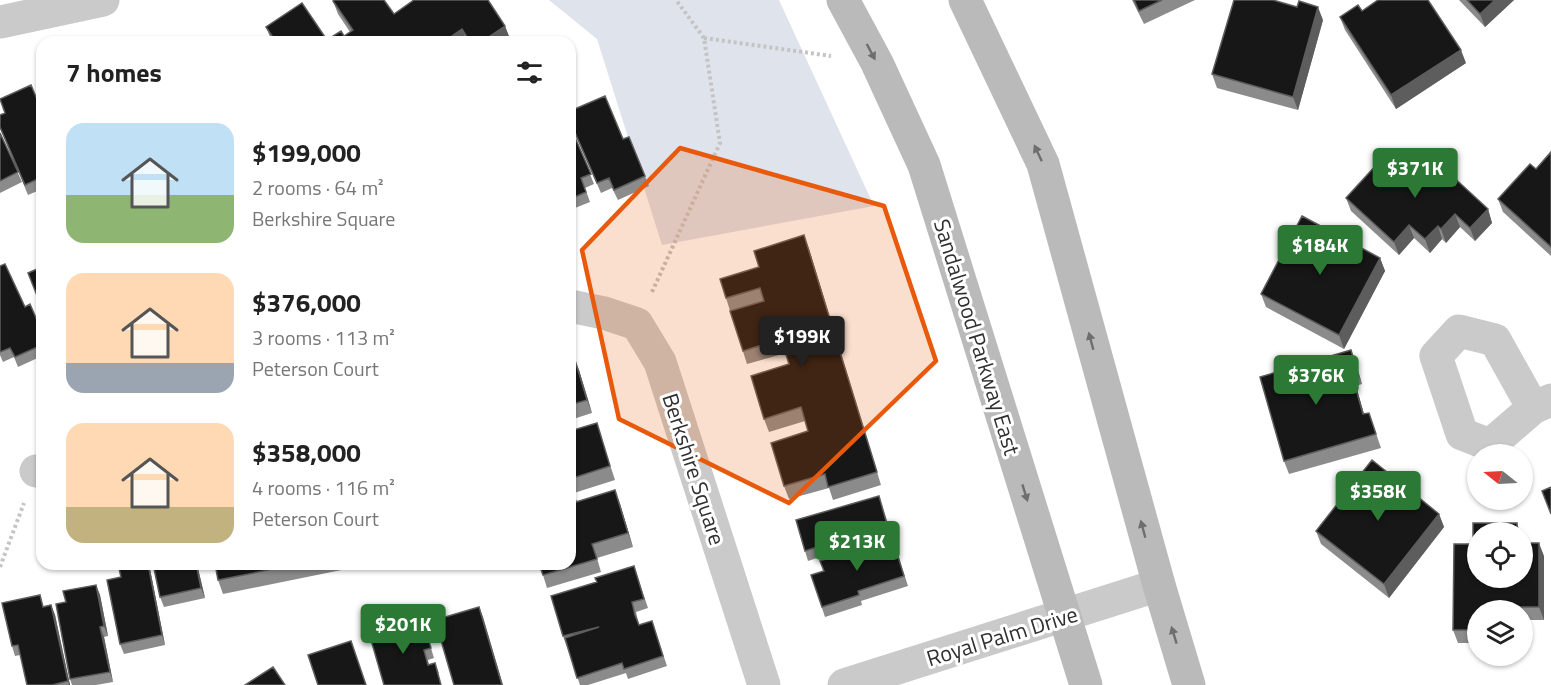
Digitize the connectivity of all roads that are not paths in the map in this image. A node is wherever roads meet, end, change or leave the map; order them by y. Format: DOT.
graph roads {
  1 [pos="103,0"];
  2 [pos="843,0"];
  3 [pos="965,0"];
  4 [pos="0,22"];
  5 [pos="576,307"];
  6 [pos="1159,585"];
  7 [pos="1064,618"];
  8 [pos="764,685"];
  9 [pos="844,685"];
  10 [pos="1086,685"];
  11 [pos="1189,685"];
  1 -- 4 [label="street"];
  2 -- 7 [label="main road, Sandalwood Parkway East, one-way"];
  6 -- 3 [label="main road, one-way"];
  5 -- 8 [label="street, Berkshire Square"];
  6 -- 7 [label="street, Royal Palm Drive"];
  11 -- 6 [label="main road, one-way"];
  7 -- 9 [label="street, Royal Palm Drive"];
  7 -- 10 [label="main road, Sandalwood Parkway East"];
}
